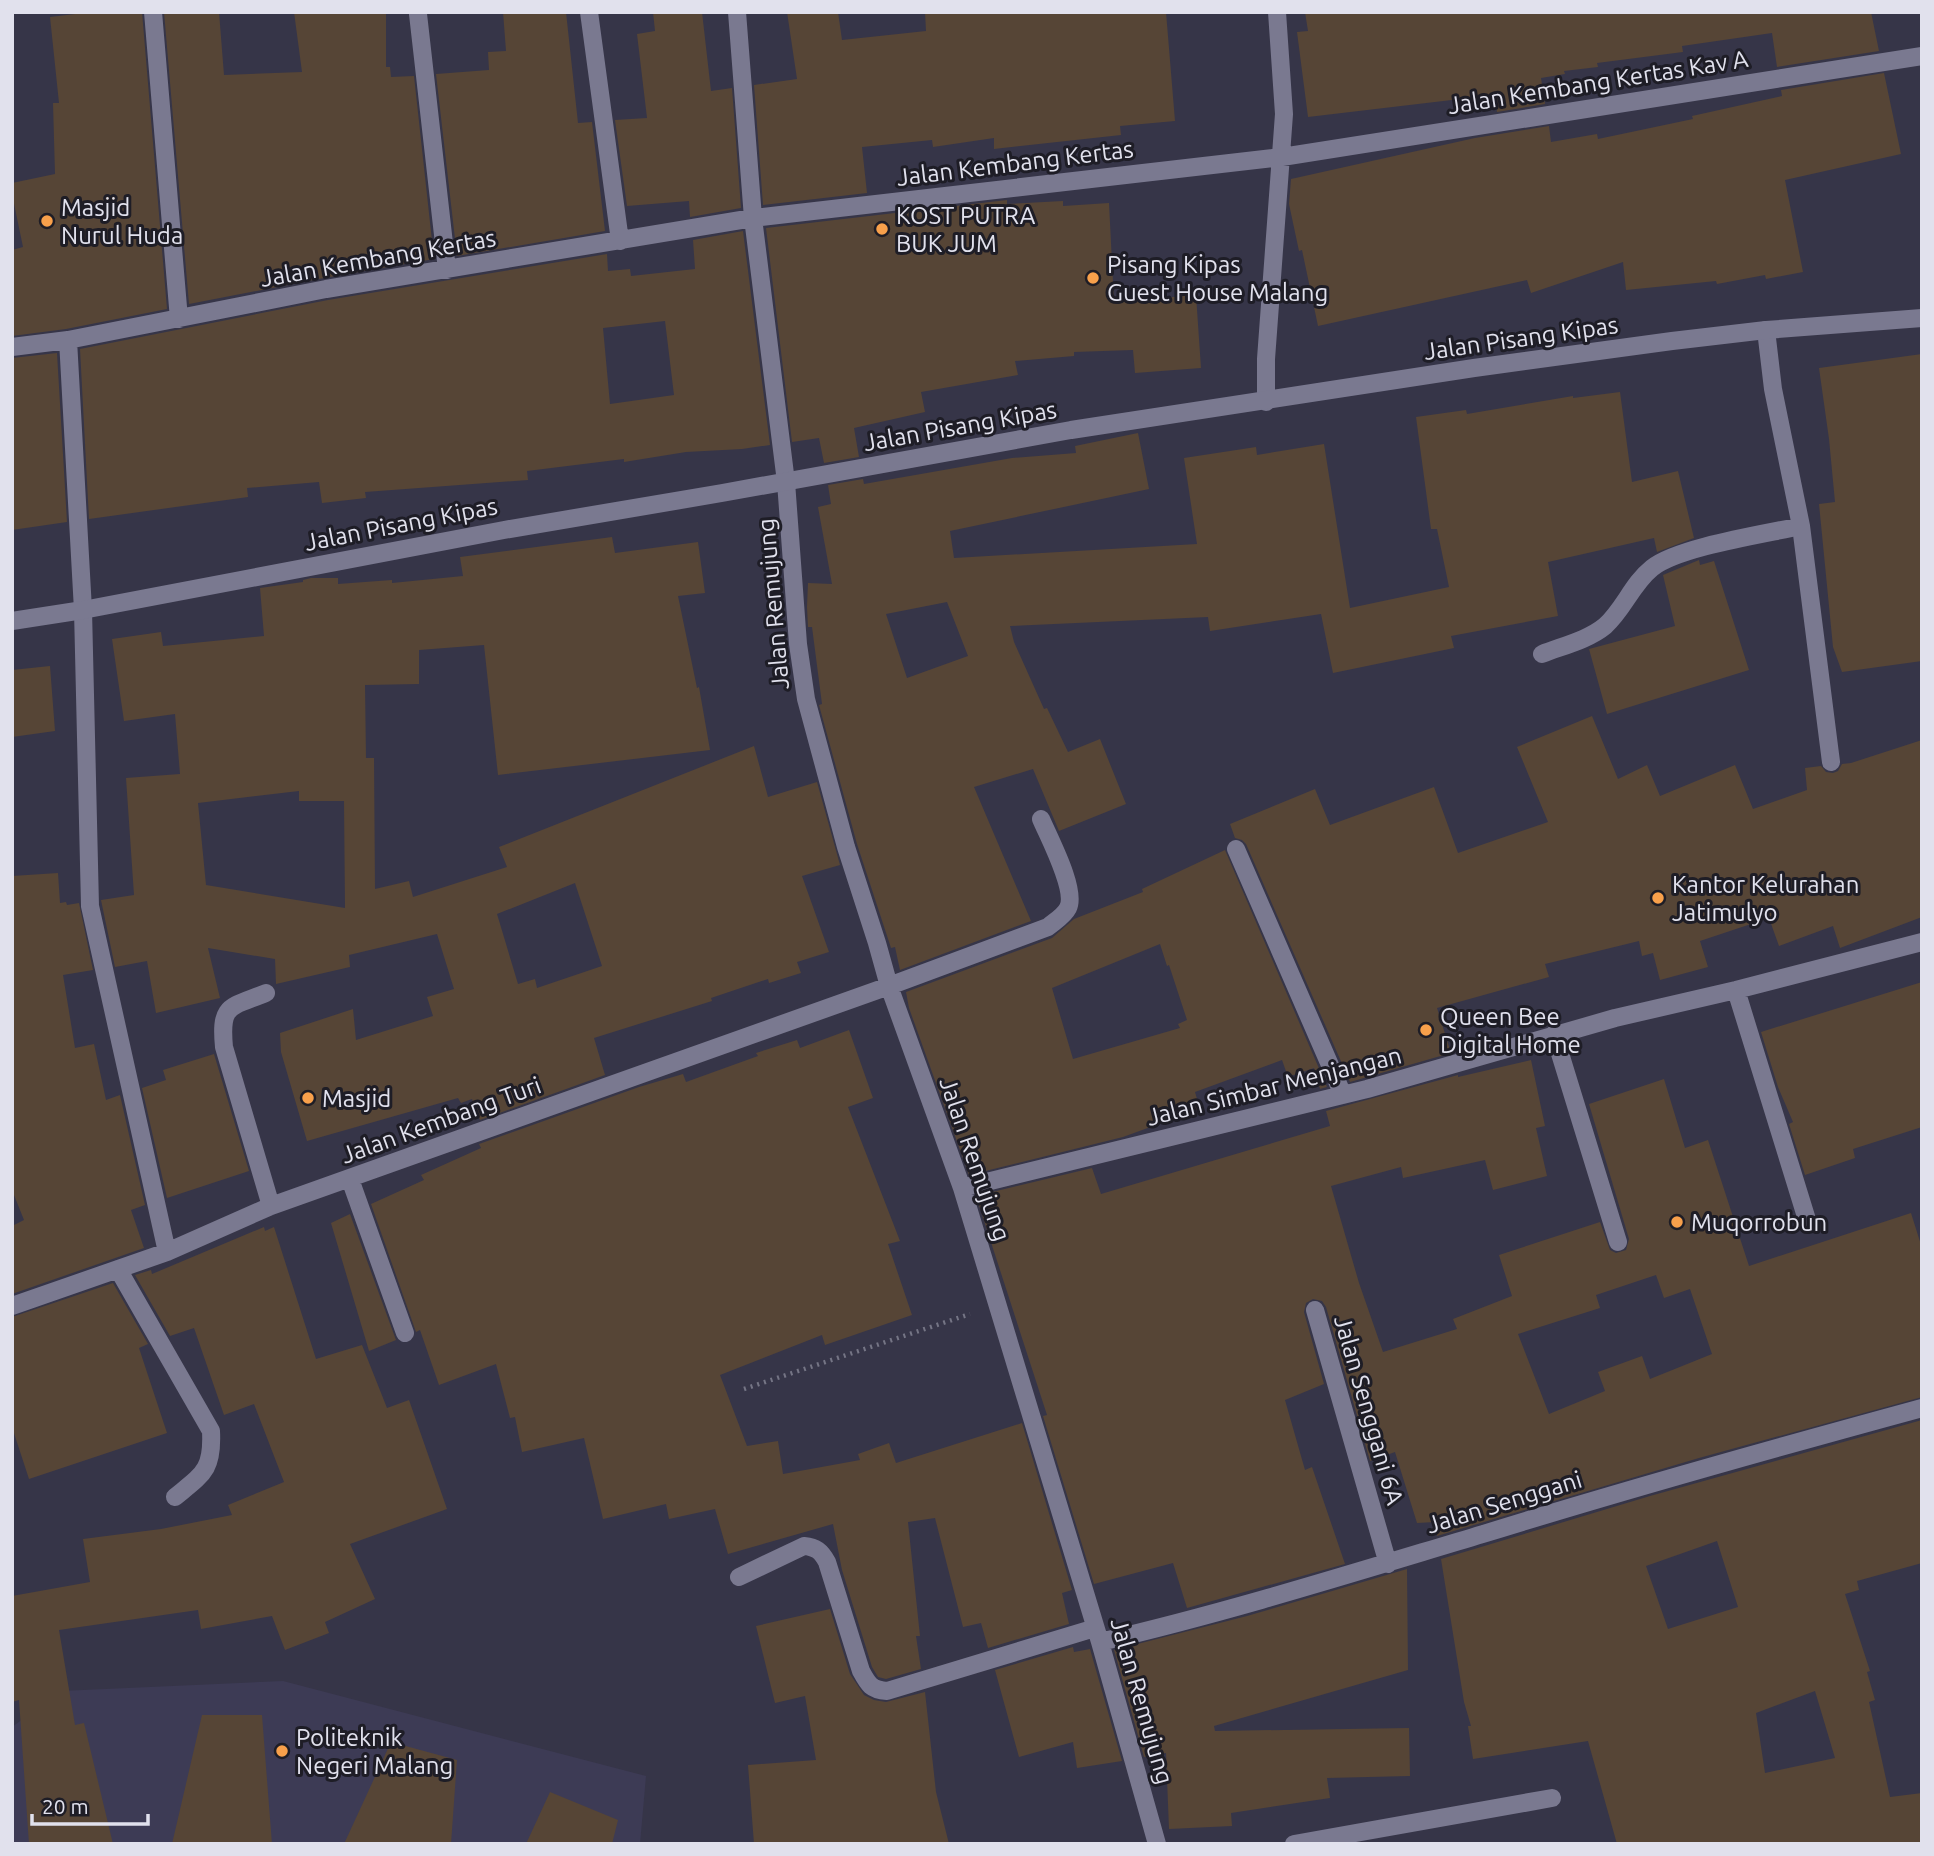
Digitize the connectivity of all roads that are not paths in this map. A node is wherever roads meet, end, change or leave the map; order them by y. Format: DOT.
graph roads {
  1 [pos="153,12"];
  2 [pos="589,12"];
  3 [pos="737,12"];
  4 [pos="1277,12"];
  5 [pos="418,14"];
  6 [pos="1922,56"];
  7 [pos="1282,157"];
  8 [pos="753,218"];
  9 [pos="620,241"];
  10 [pos="447,270"];
  11 [pos="1922,318"];
  12 [pos="179,319"];
  13 [pos="1766,330"];
  14 [pos="68,340"];
  15 [pos="12,347"];
  16 [pos="1266,402"];
  17 [pos="786,482"];
  18 [pos="1801,526"];
  19 [pos="83,610"];
  20 [pos="12,621"];
  21 [pos="1542,654"];
  22 [pos="1831,762"];
  23 [pos="1041,819"];
  24 [pos="1236,849"];
  25 [pos="1922,942"];
  26 [pos="889,986"];
  27 [pos="1736,990"];
  28 [pos="266,993"];
  29 [pos="1554,1034"];
  30 [pos="1342,1095"];
  31 [pos="350,1179"];
  32 [pos="962,1188"];
  33 [pos="271,1206"];
  34 [pos="1808,1223"];
  35 [pos="1618,1242"];
  36 [pos="167,1252"];
  37 [pos="118,1269"];
  38 [pos="12,1306"];
  39 [pos="1315,1310"];
  40 [pos="405,1333"];
  41 [pos="1922,1408"];
  42 [pos="175,1497"];
  43 [pos="1388,1564"];
  44 [pos="739,1577"];
  45 [pos="1097,1635"];
  46 [pos="1552,1798"];
  47 [pos="1157,1844"];
  48 [pos="1294,1844"];
  1 -- 12 [label="street"];
  2 -- 9 [label="street"];
  3 -- 8 [label="street"];
  4 -- 7 [label="street"];
  5 -- 10 [label="street"];
  6 -- 7 [label="street, Jalan Kembang Kertas Kav A"];
  7 -- 8 [label="street, Jalan Kembang Kertas"];
  7 -- 16 [label="street"];
  8 -- 9 [label="street, Jalan Kembang Kertas"];
  8 -- 17 [label="street"];
  9 -- 10 [label="street, Jalan Kembang Kertas"];
  10 -- 12 [label="street, Jalan Kembang Kertas"];
  11 -- 13 [label="street, Jalan Pisang Kipas"];
  12 -- 14 [label="street, Jalan Kembang Kertas"];
  13 -- 16 [label="street, Jalan Pisang Kipas"];
  13 -- 18 [label="street"];
  14 -- 15 [label="street, Jalan Kembang Kertas"];
  14 -- 19 [label="street"];
  16 -- 17 [label="street, Jalan Pisang Kipas"];
  17 -- 19 [label="street, Jalan Pisang Kipas"];
  17 -- 26 [label="street, Jalan Remujung"];
  18 -- 21 [label="street"];
  18 -- 22 [label="street"];
  19 -- 20 [label="street, Jalan Pisang Kipas"];
  19 -- 36 [label="street"];
  23 -- 26 [label="street, Jalan Kembang Turi"];
  24 -- 30 [label="street"];
  25 -- 27 [label="street, Jalan Simbar Menjangan"];
  26 -- 31 [label="street, Jalan Kembang Turi"];
  26 -- 32 [label="street, Jalan Remujung"];
  27 -- 29 [label="street, Jalan Simbar Menjangan"];
  27 -- 34 [label="street"];
  28 -- 33 [label="street"];
  29 -- 30 [label="street, Jalan Simbar Menjangan"];
  29 -- 35 [label="street"];
  30 -- 32 [label="street, Jalan Simbar Menjangan"];
  31 -- 33 [label="street, Jalan Kembang Turi"];
  31 -- 40 [label="street"];
  32 -- 45 [label="street, Jalan Remujung"];
  33 -- 36 [label="street, Jalan Kembang Turi"];
  36 -- 37 [label="street, Jalan Kembang Turi"];
  37 -- 38 [label="street, Jalan Kembang Turi"];
  37 -- 42 [label="street"];
  39 -- 43 [label="street, Jalan Senggani 6A"];
  41 -- 43 [label="street, Jalan Senggani"];
  43 -- 45 [label="street, Jalan Senggani"];
  44 -- 45 [label="street, Jalan Senggani"];
  45 -- 47 [label="street, Jalan Remujung"];
  46 -- 48 [label="street"];
}
